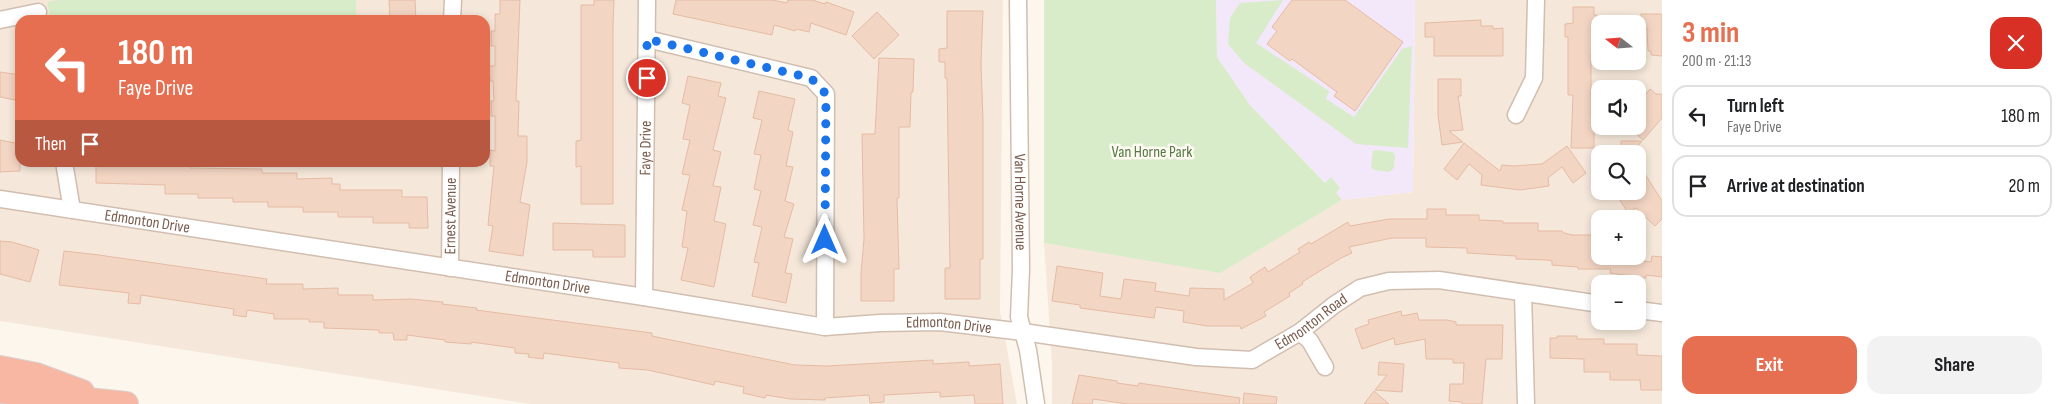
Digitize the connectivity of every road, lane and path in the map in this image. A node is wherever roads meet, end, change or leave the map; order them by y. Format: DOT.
graph roads {
  1 [pos="453,0"];
  2 [pos="647,0"];
  3 [pos="1018,0"];
  4 [pos="1536,0"];
  5 [pos="37,11"];
  6 [pos="21,15"];
  7 [pos="452,15"];
  8 [pos="15,16"];
  9 [pos="0,20"];
  10 [pos="647,39"];
  11 [pos="1516,115"];
  12 [pos="65,167"];
  13 [pos="451,167"];
  14 [pos="0,199"];
  15 [pos="72,210"];
  16 [pos="450,268"];
  17 [pos="1523,293"];
  18 [pos="644,297"];
  19 [pos="1591,303"];
  20 [pos="1646,311"];
  21 [pos="1662,313"];
  22 [pos="825,327"];
  23 [pos="1023,332"];
  24 [pos="1300,332"];
  25 [pos="1325,367"];
  26 [pos="0,368"];
  27 [pos="0,391"];
  28 [pos="116,403"];
  29 [pos="1036,404"];
  30 [pos="1526,404"];
  1 -- 7 [label="street"];
  2 -- 10 [label="street, Faye Drive"];
  3 -- 23 [label="street, Van Horne Avenue"];
  4 -- 11 [label="street"];
  5 -- 6 [label="street"];
  8 -- 9 [label="street"];
  10 -- 18 [label="street, Faye Drive"];
  10 -- 22 [label="street"];
  12 -- 15 [label="street"];
  13 -- 16 [label="street, Ernest Avenue"];
  14 -- 15 [label="street, Edmonton Drive"];
  15 -- 16 [label="street, Edmonton Drive"];
  16 -- 18 [label="street, Edmonton Drive"];
  17 -- 19 [label="street, Edmonton Road"];
  17 -- 24 [label="street, Edmonton Road"];
  17 -- 30 [label="street"];
  18 -- 22 [label="street, Edmonton Drive"];
  20 -- 21 [label="street"];
  22 -- 23 [label="street, Edmonton Drive"];
  23 -- 24 [label="street, Edmonton Road"];
  23 -- 29 [label="street, Van Horne Avenue"];
  24 -- 25 [label="street"];
  26 -- 28 [label="highway"];
  27 -- 28 [label="highway"];
}
